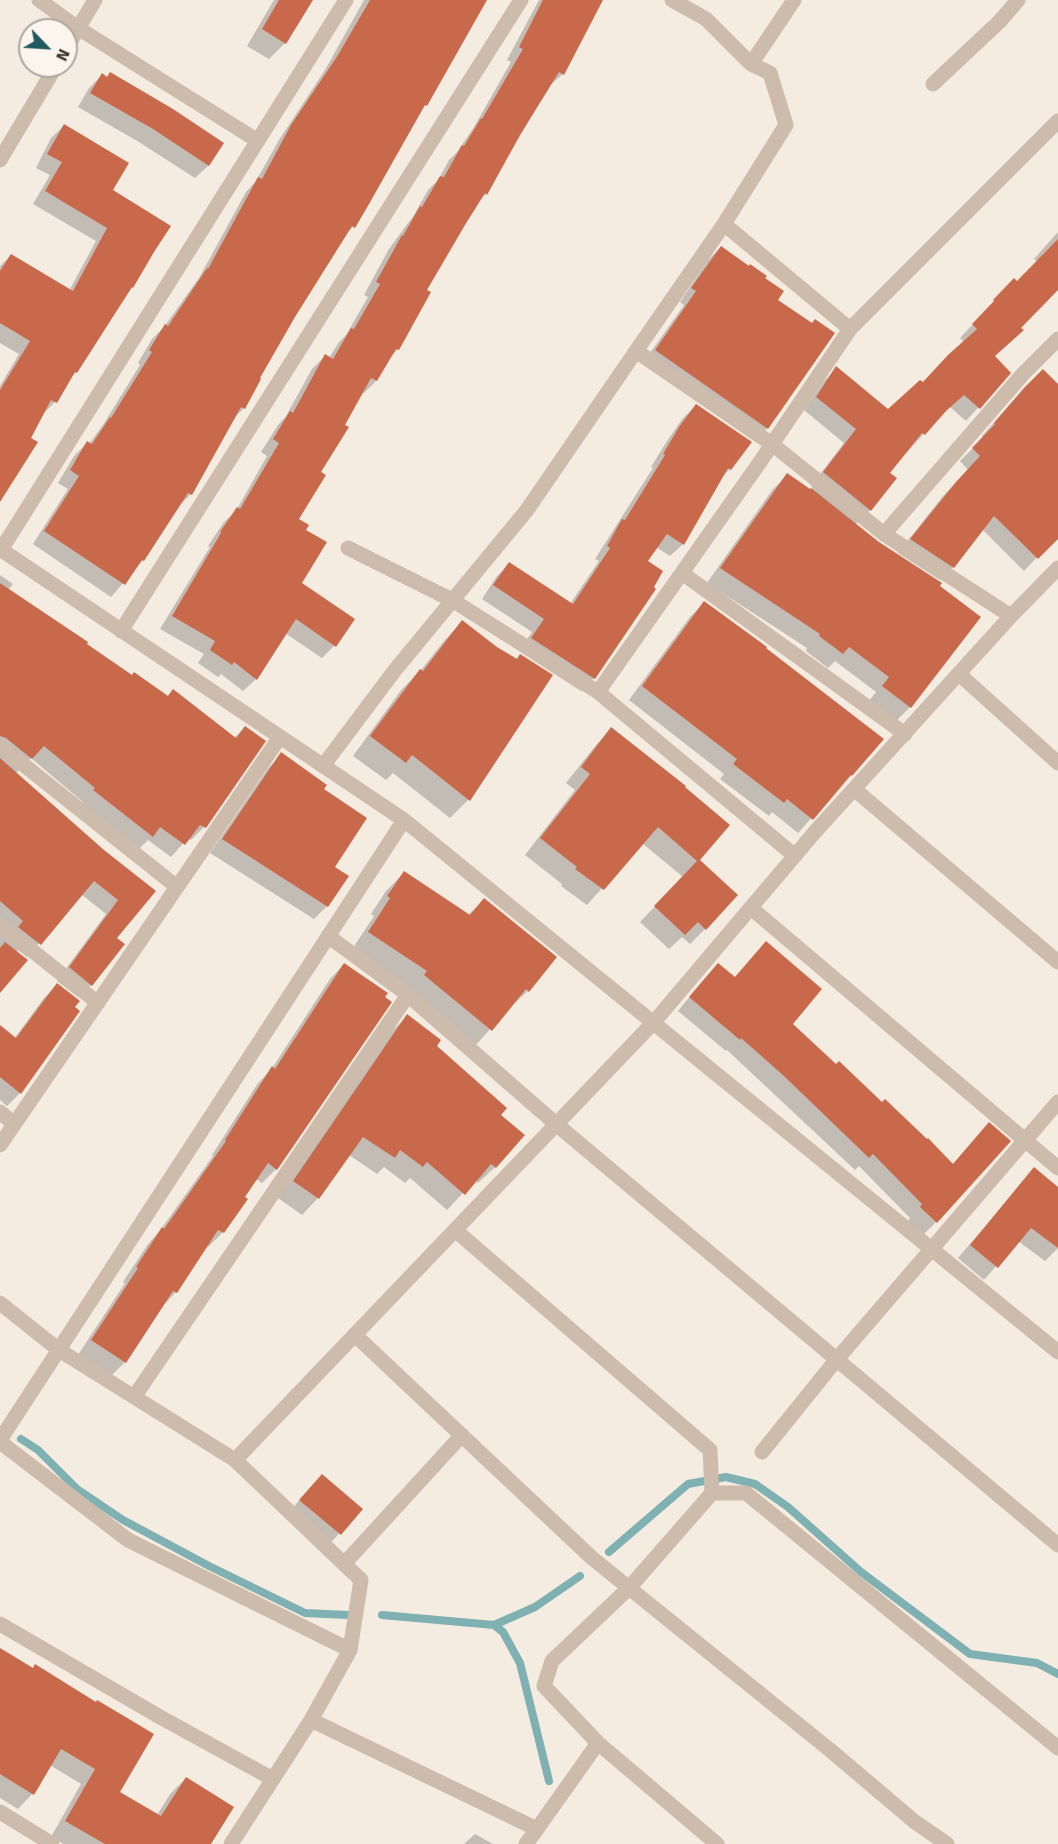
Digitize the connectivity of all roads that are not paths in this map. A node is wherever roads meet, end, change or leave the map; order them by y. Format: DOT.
graph roads {
  1 [pos="39,0"];
  2 [pos="95,0"];
  3 [pos="346,0"];
  4 [pos="521,0"];
  5 [pos="672,0"];
  6 [pos="794,0"];
  7 [pos="1018,0"];
  8 [pos="64,18"];
  9 [pos="78,28"];
  10 [pos="751,64"];
  11 [pos="49,78"];
  12 [pos="933,84"];
  13 [pos="1058,121"];
  14 [pos="258,141"];
  15 [pos="0,160"];
  16 [pos="724,224"];
  17 [pos="850,329"];
  18 [pos="1058,339"];
  19 [pos="636,351"];
  20 [pos="772,444"];
  21 [pos="884,534"];
  22 [pos="348,548"];
  23 [pos="1,550"];
  24 [pos="1058,568"];
  25 [pos="682,573"];
  26 [pos="452,600"];
  27 [pos="1011,616"];
  28 [pos="121,631"];
  29 [pos="959,674"];
  30 [pos="598,692"];
  31 [pos="905,734"];
  32 [pos="280,737"];
  33 [pos="0,746"];
  34 [pos="1058,763"];
  35 [pos="323,766"];
  36 [pos="854,789"];
  37 [pos="404,820"];
  38 [pos="795,856"];
  39 [pos="177,887"];
  40 [pos="751,908"];
  41 [pos="0,925"];
  42 [pos="328,936"];
  43 [pos="1058,962"];
  44 [pos="408,995"];
  45 [pos="98,1003"];
  46 [pos="654,1022"];
  47 [pos="1058,1102"];
  48 [pos="0,1112"];
  49 [pos="14,1124"];
  50 [pos="556,1124"];
  51 [pos="1025,1140"];
  52 [pos="0,1145"];
  53 [pos="1058,1168"];
  54 [pos="455,1230"];
  55 [pos="931,1248"];
  56 [pos="0,1303"];
  57 [pos="355,1335"];
  58 [pos="59,1350"];
  59 [pos="1058,1352"];
  60 [pos="837,1359"];
  61 [pos="134,1397"];
  62 [pos="462,1435"];
  63 [pos="0,1441"];
  64 [pos="762,1452"];
  65 [pos="235,1460"];
  66 [pos="712,1493"];
  67 [pos="1058,1545"];
  68 [pos="344,1564"];
  69 [pos="629,1588"];
  70 [pos="0,1624"];
  71 [pos="350,1650"];
  72 [pos="311,1720"];
  73 [pos="598,1743"];
  74 [pos="1058,1748"];
  75 [pos="273,1779"];
  76 [pos="0,1812"];
  77 [pos="537,1829"];
  78 [pos="52,1844"];
  79 [pos="231,1844"];
  80 [pos="526,1844"];
  81 [pos="717,1844"];
  82 [pos="947,1844"];
  1 -- 8 [label="street"];
  2 -- 9 [label="street"];
  3 -- 14 [label="street"];
  4 -- 28 [label="street"];
  5 -- 10 [label="street"];
  6 -- 10 [label="street"];
  7 -- 12 [label="street"];
  9 -- 14 [label="street"];
  10 -- 16 [label="street"];
  11 -- 15 [label="street"];
  13 -- 17 [label="street"];
  14 -- 23 [label="street"];
  16 -- 17 [label="street"];
  16 -- 19 [label="street"];
  17 -- 20 [label="street"];
  18 -- 21 [label="street"];
  19 -- 20 [label="street"];
  19 -- 26 [label="street"];
  20 -- 21 [label="street"];
  20 -- 25 [label="street"];
  21 -- 27 [label="street"];
  22 -- 26 [label="street"];
  23 -- 28 [label="street"];
  24 -- 27 [label="street"];
  25 -- 30 [label="street"];
  25 -- 31 [label="street"];
  26 -- 30 [label="street"];
  26 -- 35 [label="street"];
  27 -- 29 [label="street"];
  28 -- 32 [label="street"];
  29 -- 31 [label="street"];
  29 -- 34 [label="street"];
  30 -- 38 [label="street"];
  31 -- 36 [label="street"];
  32 -- 35 [label="street"];
  32 -- 39 [label="street"];
  33 -- 39 [label="street"];
  35 -- 37 [label="street"];
  36 -- 38 [label="street"];
  36 -- 43 [label="street"];
  37 -- 42 [label="street"];
  37 -- 46 [label="street"];
  38 -- 40 [label="street"];
  39 -- 45 [label="street"];
  40 -- 46 [label="street"];
  40 -- 51 [label="street"];
  41 -- 45 [label="street"];
  42 -- 44 [label="street"];
  42 -- 58 [label="street"];
  44 -- 50 [label="street"];
  44 -- 61 [label="street"];
  45 -- 49 [label="street"];
  46 -- 50 [label="street"];
  46 -- 55 [label="street"];
  47 -- 51 [label="street"];
  48 -- 49 [label="street"];
  49 -- 52 [label="street"];
  50 -- 54 [label="street"];
  50 -- 60 [label="street"];
  51 -- 53 [label="street"];
  51 -- 55 [label="street"];
  54 -- 57 [label="street"];
  54 -- 66 [label="street"];
  55 -- 59 [label="street"];
  55 -- 60 [label="street"];
  56 -- 58 [label="street"];
  57 -- 62 [label="street"];
  57 -- 65 [label="street"];
  58 -- 61 [label="street"];
  58 -- 63 [label="street"];
  60 -- 64 [label="street"];
  60 -- 67 [label="street"];
  61 -- 65 [label="street"];
  62 -- 68 [label="street"];
  62 -- 69 [label="street"];
  63 -- 71 [label="street"];
  65 -- 68 [label="street"];
  66 -- 69 [label="street"];
  66 -- 74 [label="street"];
  68 -- 71 [label="street"];
  69 -- 73 [label="street"];
  69 -- 82 [label="street"];
  70 -- 75 [label="street"];
  71 -- 72 [label="street"];
  72 -- 75 [label="street"];
  72 -- 77 [label="street"];
  73 -- 77 [label="street"];
  73 -- 81 [label="street"];
  75 -- 79 [label="street"];
  76 -- 78 [label="street"];
  77 -- 80 [label="street"];
}
